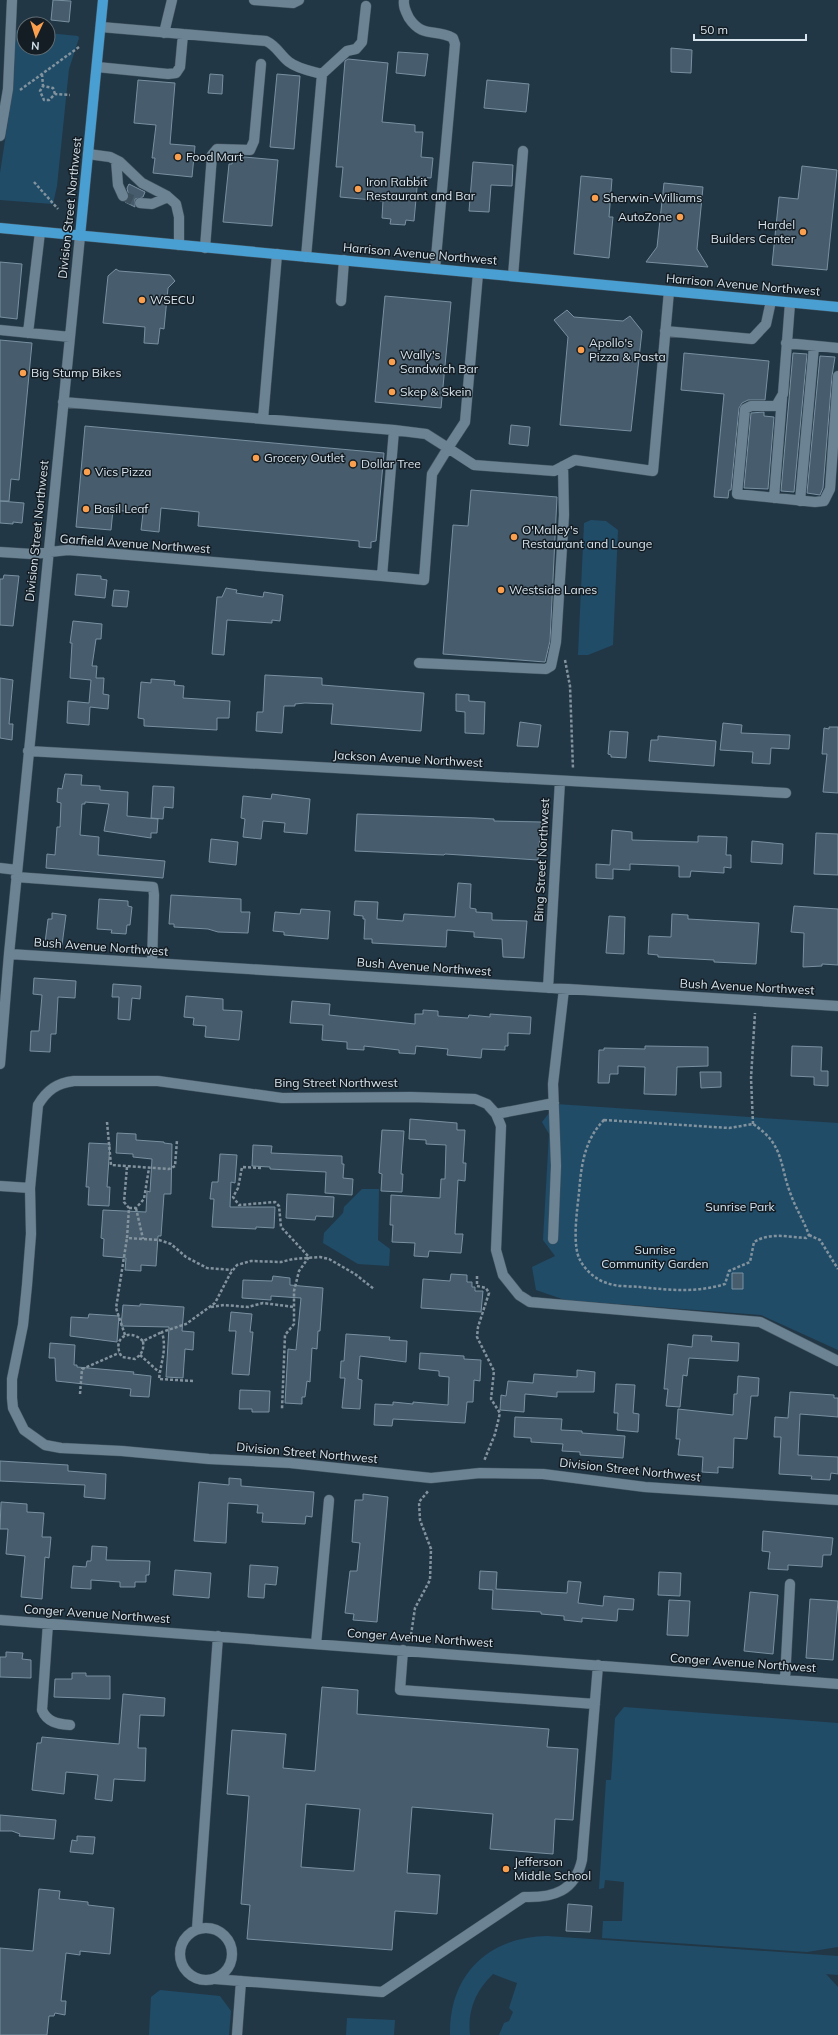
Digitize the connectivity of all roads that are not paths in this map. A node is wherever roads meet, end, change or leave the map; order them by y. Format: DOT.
graph roads {
  1 [pos="12,0"];
  2 [pos="103,0"];
  3 [pos="172,0"];
  4 [pos="254,0"];
  5 [pos="299,0"];
  6 [pos="404,0"];
  7 [pos="366,6"];
  8 [pos="100,28"];
  9 [pos="164,33"];
  10 [pos="183,34"];
  11 [pos="261,64"];
  12 [pos="97,67"];
  13 [pos="322,74"];
  14 [pos="0,136"];
  15 [pos="523,151"];
  16 [pos="88,154"];
  17 [pos="116,160"];
  18 [pos="124,196"];
  19 [pos="168,197"];
  20 [pos="140,204"];
  21 [pos="0,228"];
  22 [pos="40,232"];
  23 [pos="80,236"];
  24 [pos="179,245"];
  25 [pos="205,248"];
  26 [pos="277,254"];
  27 [pos="306,257"];
  28 [pos="344,260"];
  29 [pos="435,269"];
  30 [pos="478,273"];
  31 [pos="513,276"];
  32 [pos="669,291"];
  33 [pos="341,301"];
  34 [pos="771,301"];
  35 [pos="790,303"];
  36 [pos="838,307"];
  37 [pos="0,330"];
  38 [pos="665,331"];
  39 [pos="28,333"];
  40 [pos="70,337"];
  41 [pos="786,343"];
  42 [pos="814,346"];
  43 [pos="838,348"];
  44 [pos="838,376"];
  45 [pos="783,394"];
  46 [pos="63,402"];
  47 [pos="263,419"];
  48 [pos="394,430"];
  49 [pos="448,448"];
  50 [pos="563,466"];
  51 [pos="774,498"];
  52 [pos="800,501"];
  53 [pos="0,552"];
  54 [pos="48,552"];
  55 [pos="382,576"];
  56 [pos="419,663"];
  57 [pos="28,752"];
  58 [pos="560,781"];
  59 [pos="786,793"];
  60 [pos="0,868"];
  61 [pos="17,873"];
  62 [pos="9,954"];
  63 [pos="152,963"];
  64 [pos="548,988"];
  65 [pos="564,989"];
  66 [pos="838,1006"];
  67 [pos="0,1064"];
  68 [pos="554,1103"];
  69 [pos="496,1114"];
  70 [pos="0,1186"];
  71 [pos="30,1188"];
  72 [pos="553,1239"];
  73 [pos="838,1361"];
  74 [pos="329,1500"];
  75 [pos="838,1500"];
  76 [pos="790,1584"];
  77 [pos="0,1620"];
  78 [pos="48,1623"];
  79 [pos="218,1636"];
  80 [pos="316,1644"];
  81 [pos="403,1650"];
  82 [pos="598,1665"];
  83 [pos="785,1680"];
  84 [pos="838,1684"];
  85 [pos="595,1704"];
  86 [pos="70,1725"];
  87 [pos="197,1929"];
  88 [pos="216,1979"];
  89 [pos="241,1981"];
  90 [pos="237,2035"];
  1 -- 14 [label="street"];
  2 -- 8 [label="main road, Division Street Northwest"];
  3 -- 9 [label="street"];
  4 -- 5 [label="street"];
  6 -- 29 [label="street"];
  7 -- 13 [label="street"];
  8 -- 9 [label="street"];
  8 -- 12 [label="main road, Division Street Northwest"];
  9 -- 10 [label="street"];
  10 -- 12 [label="street"];
  10 -- 13 [label="street"];
  11 -- 25 [label="street"];
  12 -- 16 [label="main road, Division Street Northwest"];
  13 -- 27 [label="street"];
  15 -- 31 [label="street"];
  16 -- 17 [label="street"];
  16 -- 23 [label="main road, Division Street Northwest"];
  17 -- 18 [label="street"];
  17 -- 19 [label="street"];
  19 -- 20 [label="street"];
  19 -- 24 [label="street"];
  21 -- 22 [label="main road, Harrison Avenue Northwest"];
  22 -- 23 [label="main road, Harrison Avenue Northwest"];
  22 -- 39 [label="street"];
  23 -- 24 [label="main road, Harrison Avenue Northwest"];
  23 -- 40 [label="street, Division Street Northwest"];
  24 -- 25 [label="main road, Harrison Avenue Northwest"];
  25 -- 26 [label="main road, Harrison Avenue Northwest"];
  26 -- 27 [label="main road, Harrison Avenue Northwest"];
  26 -- 47 [label="street"];
  27 -- 28 [label="main road, Harrison Avenue Northwest"];
  28 -- 29 [label="main road, Harrison Avenue Northwest"];
  28 -- 33 [label="street"];
  29 -- 30 [label="main road, Harrison Avenue Northwest"];
  30 -- 31 [label="main road, Harrison Avenue Northwest"];
  30 -- 49 [label="street"];
  31 -- 32 [label="main road, Harrison Avenue Northwest"];
  32 -- 34 [label="main road, Harrison Avenue Northwest"];
  32 -- 38 [label="street"];
  34 -- 35 [label="main road, Harrison Avenue Northwest"];
  34 -- 38 [label="street"];
  35 -- 36 [label="main road, Harrison Avenue Northwest"];
  35 -- 41 [label="street"];
  37 -- 39 [label="street"];
  38 -- 50 [label="street"];
  39 -- 40 [label="street"];
  40 -- 46 [label="street, Division Street Northwest"];
  41 -- 42 [label="street"];
  41 -- 45 [label="street"];
  42 -- 43 [label="street"];
  42 -- 52 [label="street"];
  44 -- 52 [label="street"];
  45 -- 51 [label="street"];
  45 -- 51 [label="street"];
  46 -- 47 [label="street"];
  46 -- 54 [label="street, Division Street Northwest"];
  47 -- 48 [label="street"];
  48 -- 49 [label="street"];
  48 -- 55 [label="street"];
  49 -- 50 [label="street"];
  49 -- 55 [label="street, Garfield Avenue Northwest"];
  50 -- 56 [label="street"];
  51 -- 52 [label="street"];
  53 -- 54 [label="street, Garfield Avenue Northwest"];
  54 -- 55 [label="street, Garfield Avenue Northwest"];
  54 -- 57 [label="street, Division Street Northwest"];
  57 -- 58 [label="street, Jackson Avenue Northwest"];
  57 -- 61 [label="street, Division Street Northwest"];
  58 -- 59 [label="street, Jackson Avenue Northwest"];
  58 -- 64 [label="street, Bing Street Northwest"];
  60 -- 61 [label="street"];
  61 -- 62 [label="street, Division Street Northwest"];
  61 -- 63 [label="street"];
  62 -- 63 [label="street, Bush Avenue Northwest"];
  62 -- 67 [label="street, Division Street Northwest"];
  63 -- 64 [label="street, Bush Avenue Northwest"];
  64 -- 65 [label="street, Bush Avenue Northwest"];
  65 -- 66 [label="street, Bush Avenue Northwest"];
  65 -- 68 [label="street"];
  68 -- 69 [label="street"];
  68 -- 72 [label="street"];
  69 -- 71 [label="street, Bing Street Northwest"];
  69 -- 73 [label="street"];
  70 -- 71 [label="street"];
  71 -- 75 [label="street, Division Street Northwest"];
  74 -- 80 [label="street"];
  76 -- 83 [label="street"];
  77 -- 78 [label="street, Conger Avenue Northwest"];
  78 -- 79 [label="street, Conger Avenue Northwest"];
  78 -- 86 [label="street"];
  79 -- 80 [label="street, Conger Avenue Northwest"];
  79 -- 87 [label="street"];
  80 -- 81 [label="street, Conger Avenue Northwest"];
  81 -- 82 [label="street, Conger Avenue Northwest"];
  81 -- 85 [label="street"];
  82 -- 83 [label="street, Conger Avenue Northwest"];
  82 -- 85 [label="street"];
  83 -- 84 [label="street, Conger Avenue Northwest"];
  85 -- 89 [label="street"];
  87 -- 88 [label="street"];
  87 -- 88 [label="street"];
  88 -- 89 [label="street"];
  89 -- 90 [label="street"];
}
